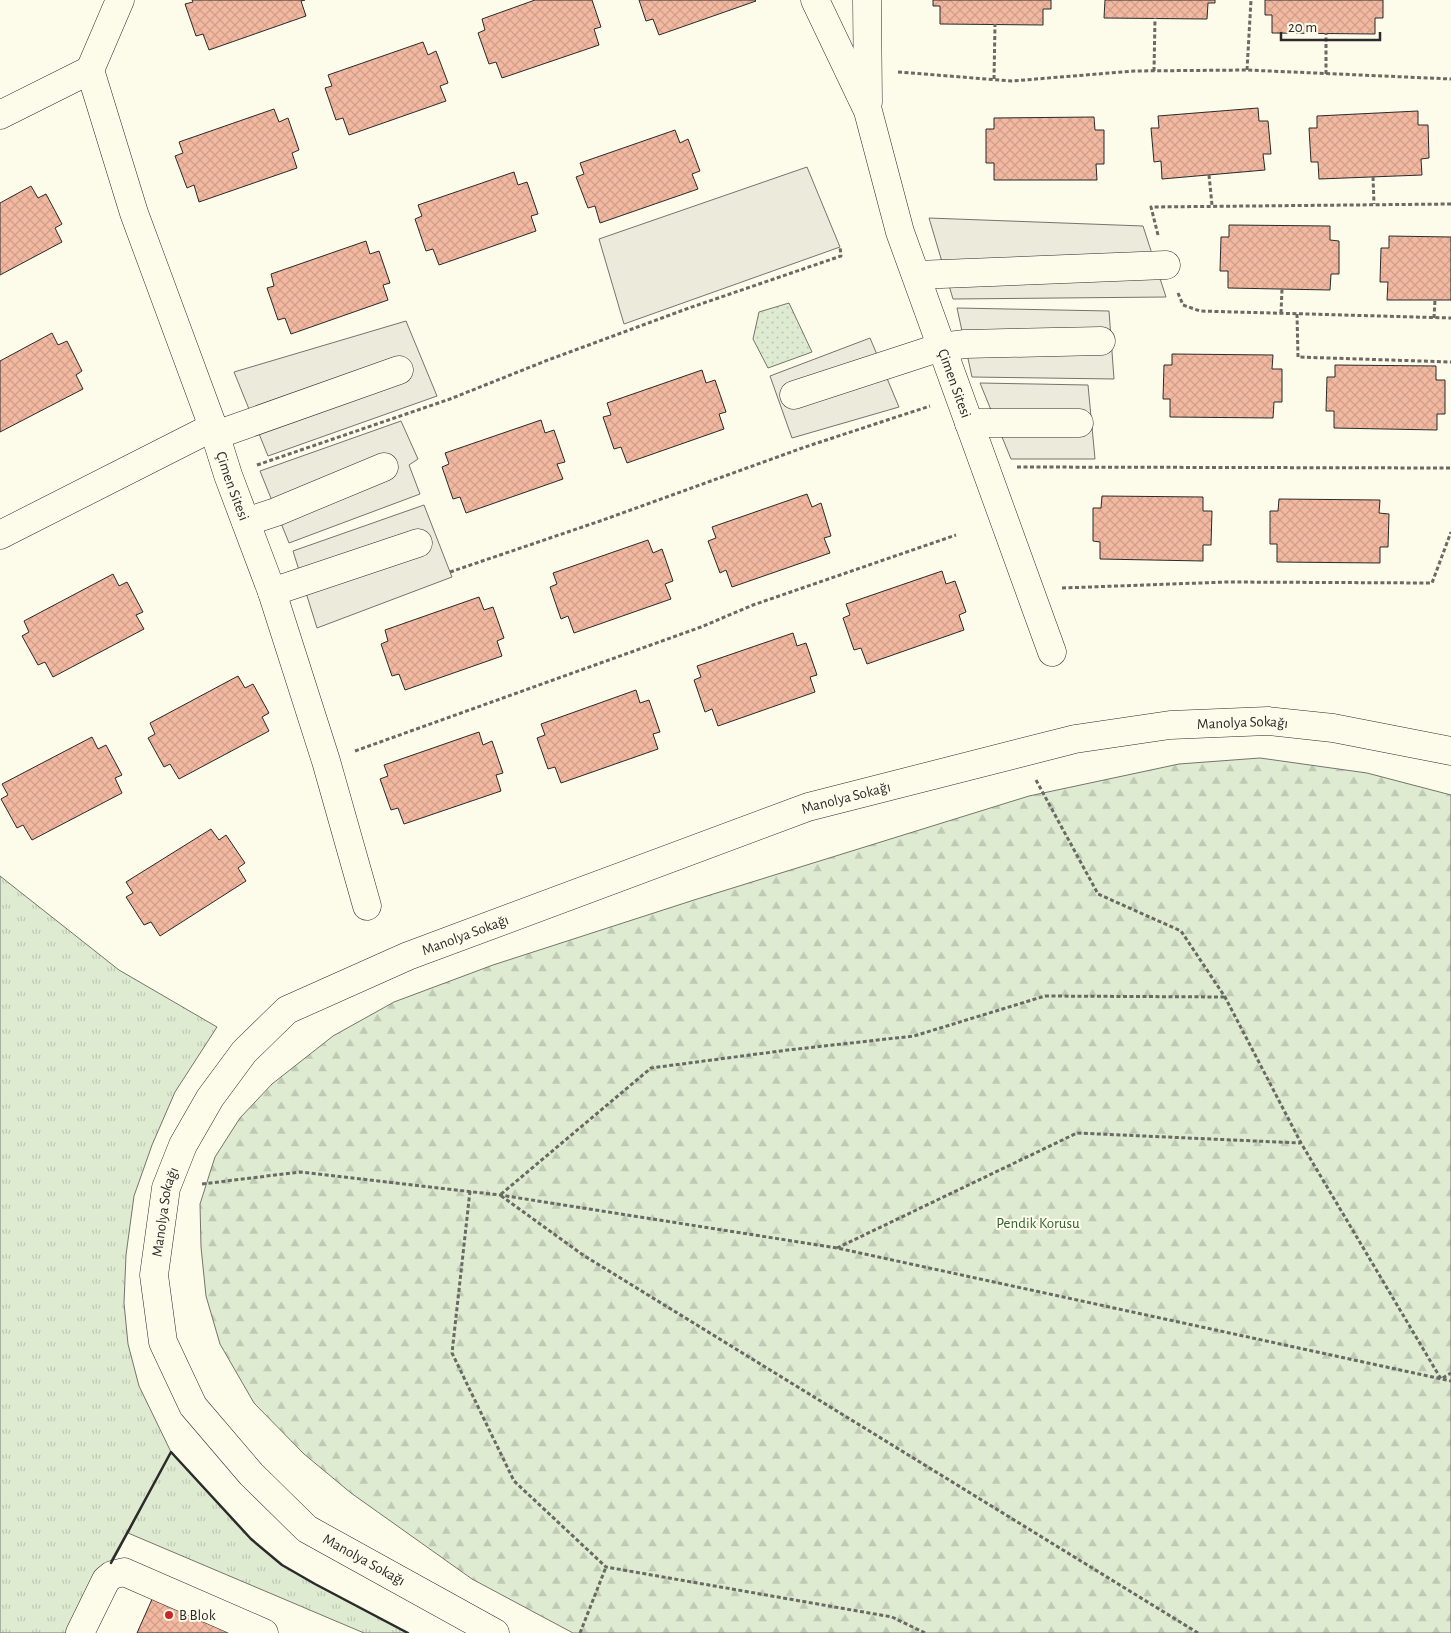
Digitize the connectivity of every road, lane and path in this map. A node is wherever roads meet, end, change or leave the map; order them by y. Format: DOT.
graph roads {
  1 [pos="120,0"];
  2 [pos="815,0"];
  3 [pos="867,0"];
  4 [pos="1251,0"];
  5 [pos="1155,18"];
  6 [pos="995,24"];
  7 [pos="1326,34"];
  8 [pos="90,70"];
  9 [pos="1247,70"];
  10 [pos="868,71"];
  11 [pos="1154,71"];
  12 [pos="1326,74"];
  13 [pos="994,79"];
  14 [pos="1451,79"];
  15 [pos="868,110"];
  16 [pos="0,115"];
  17 [pos="1209,175"];
  18 [pos="1373,177"];
  19 [pos="1374,204"];
  20 [pos="1451,204"];
  21 [pos="1212,205"];
  22 [pos="840,247"];
  23 [pos="1166,265"];
  24 [pos="916,276"];
  25 [pos="1282,289"];
  26 [pos="1435,300"];
  27 [pos="1281,313"];
  28 [pos="1297,314"];
  29 [pos="1434,318"];
  30 [pos="1451,318"];
  31 [pos="1100,342"];
  32 [pos="941,347"];
  33 [pos="1451,362"];
  34 [pos="398,370"];
  35 [pos="794,395"];
  36 [pos="959,396"];
  37 [pos="969,423"];
  38 [pos="1079,423"];
  39 [pos="214,431"];
  40 [pos="384,467"];
  41 [pos="985,467"];
  42 [pos="1451,468"];
  43 [pos="228,475"];
  44 [pos="246,522"];
  45 [pos="1451,532"];
  46 [pos="0,535"];
  47 [pos="956,535"];
  48 [pos="418,543"];
  49 [pos="450,572"];
  50 [pos="1029,588"];
  51 [pos="272,592"];
  52 [pos="1052,652"];
  53 [pos="1451,751"];
  54 [pos="1021,752"];
  55 [pos="326,761"];
  56 [pos="367,906"];
  57 [pos="1225,997"];
  58 [pos="1301,1143"];
  59 [pos="166,1188"];
  60 [pos="470,1191"];
  61 [pos="500,1195"];
  62 [pos="837,1248"];
  63 [pos="1451,1373"];
  64 [pos="1441,1378"];
  65 [pos="1451,1381"];
  66 [pos="606,1567"];
  67 [pos="80,1633"];
  68 [pos="264,1633"];
  69 [pos="495,1633"];
  70 [pos="580,1633"];
  71 [pos="924,1633"];
  72 [pos="1198,1633"];
  1 -- 8 [label="street"];
  2 -- 15 [label="street, Çimen Sitesi"];
  3 -- 10 [label="street, Çimen Sitesi"];
  4 -- 9 [label="path"];
  5 -- 11 [label="path"];
  6 -- 13 [label="path"];
  7 -- 12 [label="path"];
  8 -- 16 [label="street"];
  8 -- 39 [label="street, Çimen Sitesi"];
  9 -- 11 [label="path"];
  9 -- 12 [label="path"];
  10 -- 13 [label="path"];
  10 -- 15 [label="street, Çimen Sitesi"];
  11 -- 13 [label="path"];
  12 -- 14 [label="path"];
  15 -- 24 [label="street, Çimen Sitesi"];
  17 -- 21 [label="path"];
  18 -- 19 [label="path"];
  19 -- 20 [label="path"];
  19 -- 21 [label="path"];
  21 -- 23 [label="path"];
  22 -- 43 [label="path"];
  23 -- 24 [label="street"];
  23 -- 27 [label="path"];
  24 -- 32 [label="street, Çimen Sitesi"];
  25 -- 27 [label="path"];
  26 -- 29 [label="path"];
  27 -- 28 [label="path"];
  28 -- 29 [label="path"];
  28 -- 33 [label="path"];
  29 -- 30 [label="path"];
  31 -- 32 [label="street"];
  32 -- 35 [label="street"];
  32 -- 36 [label="street, Çimen Sitesi"];
  34 -- 39 [label="street"];
  36 -- 37 [label="street, Çimen Sitesi"];
  36 -- 49 [label="path"];
  37 -- 38 [label="street"];
  37 -- 41 [label="street, Çimen Sitesi"];
  39 -- 43 [label="street, Çimen Sitesi"];
  39 -- 46 [label="street"];
  40 -- 44 [label="street"];
  41 -- 42 [label="path"];
  41 -- 50 [label="street, Çimen Sitesi"];
  43 -- 44 [label="street, Çimen Sitesi"];
  44 -- 51 [label="street, Çimen Sitesi"];
  45 -- 50 [label="path"];
  47 -- 55 [label="path"];
  48 -- 51 [label="street"];
  50 -- 52 [label="street, Çimen Sitesi"];
  51 -- 55 [label="street, Çimen Sitesi"];
  53 -- 54 [label="street, Manolya Sokağı"];
  54 -- 57 [label="path"];
  54 -- 59 [label="street, Manolya Sokağı"];
  55 -- 56 [label="street, Çimen Sitesi"];
  57 -- 58 [label="path"];
  57 -- 61 [label="path"];
  58 -- 62 [label="path"];
  58 -- 64 [label="path"];
  59 -- 60 [label="path"];
  59 -- 69 [label="street, Manolya Sokağı"];
  60 -- 61 [label="path"];
  60 -- 66 [label="path"];
  61 -- 62 [label="path"];
  61 -- 72 [label="path"];
  62 -- 64 [label="path"];
  63 -- 64 [label="path"];
  64 -- 65 [label="path"];
  66 -- 70 [label="path"];
  66 -- 71 [label="path"];
  67 -- 68 [label="street"];
}
